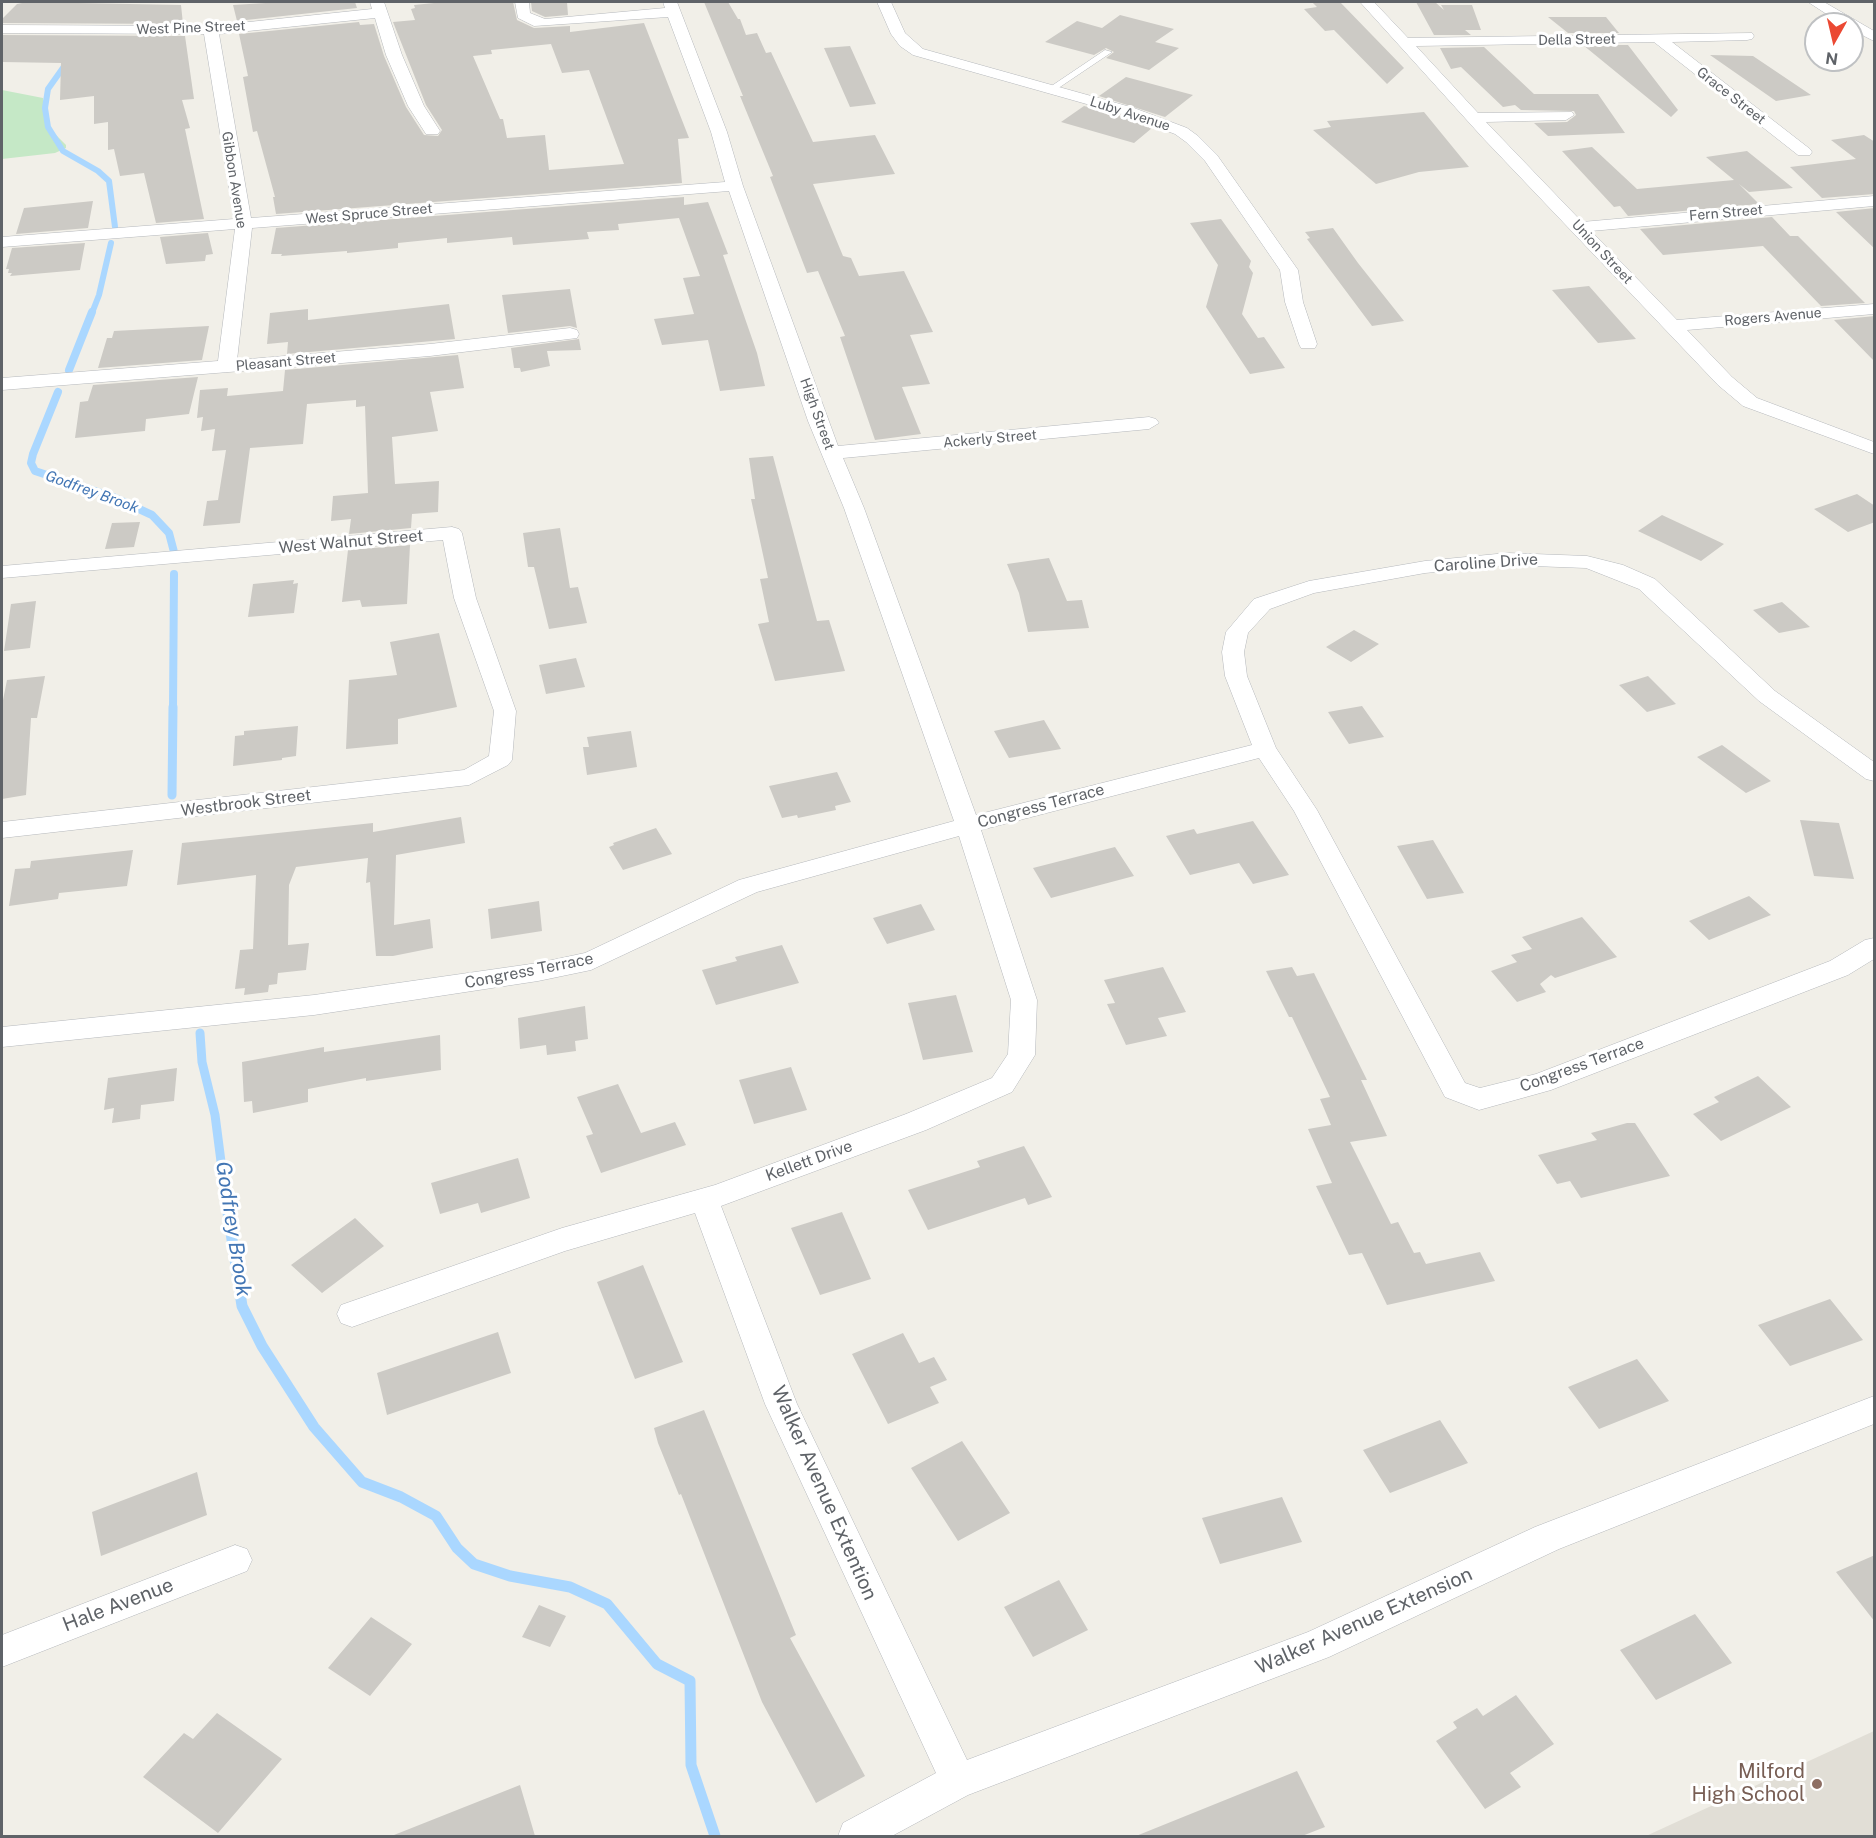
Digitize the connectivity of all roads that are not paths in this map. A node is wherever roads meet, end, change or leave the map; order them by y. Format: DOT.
graph roads {
  1 [pos="522,2"];
  2 [pos="884,2"];
  3 [pos="1367,2"];
  4 [pos="1815,2"];
  5 [pos="379,7"];
  6 [pos="672,7"];
  7 [pos="2,29"];
  8 [pos="211,30"];
  9 [pos="1747,36"];
  10 [pos="1875,37"];
  11 [pos="1658,38"];
  12 [pos="1406,42"];
  13 [pos="1108,52"];
  14 [pos="1051,90"];
  15 [pos="1566,115"];
  16 [pos="1474,118"];
  17 [pos="432,131"];
  18 [pos="1804,153"];
  19 [pos="735,186"];
  20 [pos="1875,201"];
  21 [pos="243,225"];
  22 [pos="1578,227"];
  23 [pos="2,242"];
  24 [pos="1875,309"];
  25 [pos="1671,326"];
  26 [pos="570,334"];
  27 [pos="1308,344"];
  28 [pos="227,367"];
  29 [pos="2,384"];
  30 [pos="1149,423"];
  31 [pos="1875,448"];
  32 [pos="831,453"];
  33 [pos="2,572"];
  34 [pos="1265,749"];
  35 [pos="488,767"];
  36 [pos="1875,773"];
  37 [pos="968,826"];
  38 [pos="2,830"];
  39 [pos="1875,947"];
  40 [pos="2,1037"];
  41 [pos="704,1198"];
  42 [pos="352,1314"];
  43 [pos="1875,1410"];
  44 [pos="235,1560"];
  45 [pos="2,1650"];
  46 [pos="958,1781"];
  47 [pos="856,1836"];
  1 -- 6 [label="street"];
  2 -- 14 [label="street, Luby Avenue"];
  3 -- 12 [label="street, Union Street"];
  4 -- 10 [label="street"];
  5 -- 8 [label="street, West Pine Street"];
  5 -- 17 [label="street"];
  6 -- 19 [label="street, High Street"];
  7 -- 8 [label="street, West Pine Street"];
  8 -- 21 [label="street, Gibbon Avenue"];
  9 -- 11 [label="street, Della Street"];
  11 -- 12 [label="street, Della Street"];
  11 -- 18 [label="street, Grace Street"];
  12 -- 16 [label="street, Union Street"];
  13 -- 14 [label="lane"];
  14 -- 27 [label="street, Luby Avenue"];
  15 -- 16 [label="street"];
  16 -- 22 [label="street, Union Street"];
  19 -- 21 [label="street, West Spruce Street"];
  19 -- 32 [label="street, High Street"];
  20 -- 22 [label="street, Fern Street"];
  21 -- 23 [label="street, West Spruce Street"];
  21 -- 28 [label="street, Gibbon Avenue"];
  22 -- 25 [label="street, Union Street"];
  24 -- 25 [label="street, Rogers Avenue"];
  25 -- 31 [label="street, Union Street"];
  26 -- 28 [label="street, Pleasant Street"];
  28 -- 29 [label="street, Pleasant Street"];
  30 -- 32 [label="street, Ackerly Street"];
  32 -- 37 [label="street, High Street"];
  33 -- 35 [label="street, West Walnut Street"];
  34 -- 36 [label="street, Caroline Drive"];
  34 -- 37 [label="street, Congress Terrace"];
  34 -- 39 [label="street, Congress Terrace"];
  35 -- 38 [label="street, Westbrook Street"];
  37 -- 40 [label="street, Congress Terrace"];
  37 -- 41 [label="street, Kellett Drive"];
  41 -- 42 [label="street, Kellett Drive"];
  41 -- 46 [label="street, Walker Avenue Extention"];
  43 -- 46 [label="street, Walker Avenue Extension"];
  44 -- 45 [label="street, Hale Avenue"];
  46 -- 47 [label="street, Walker Avenue Extension"];
}
